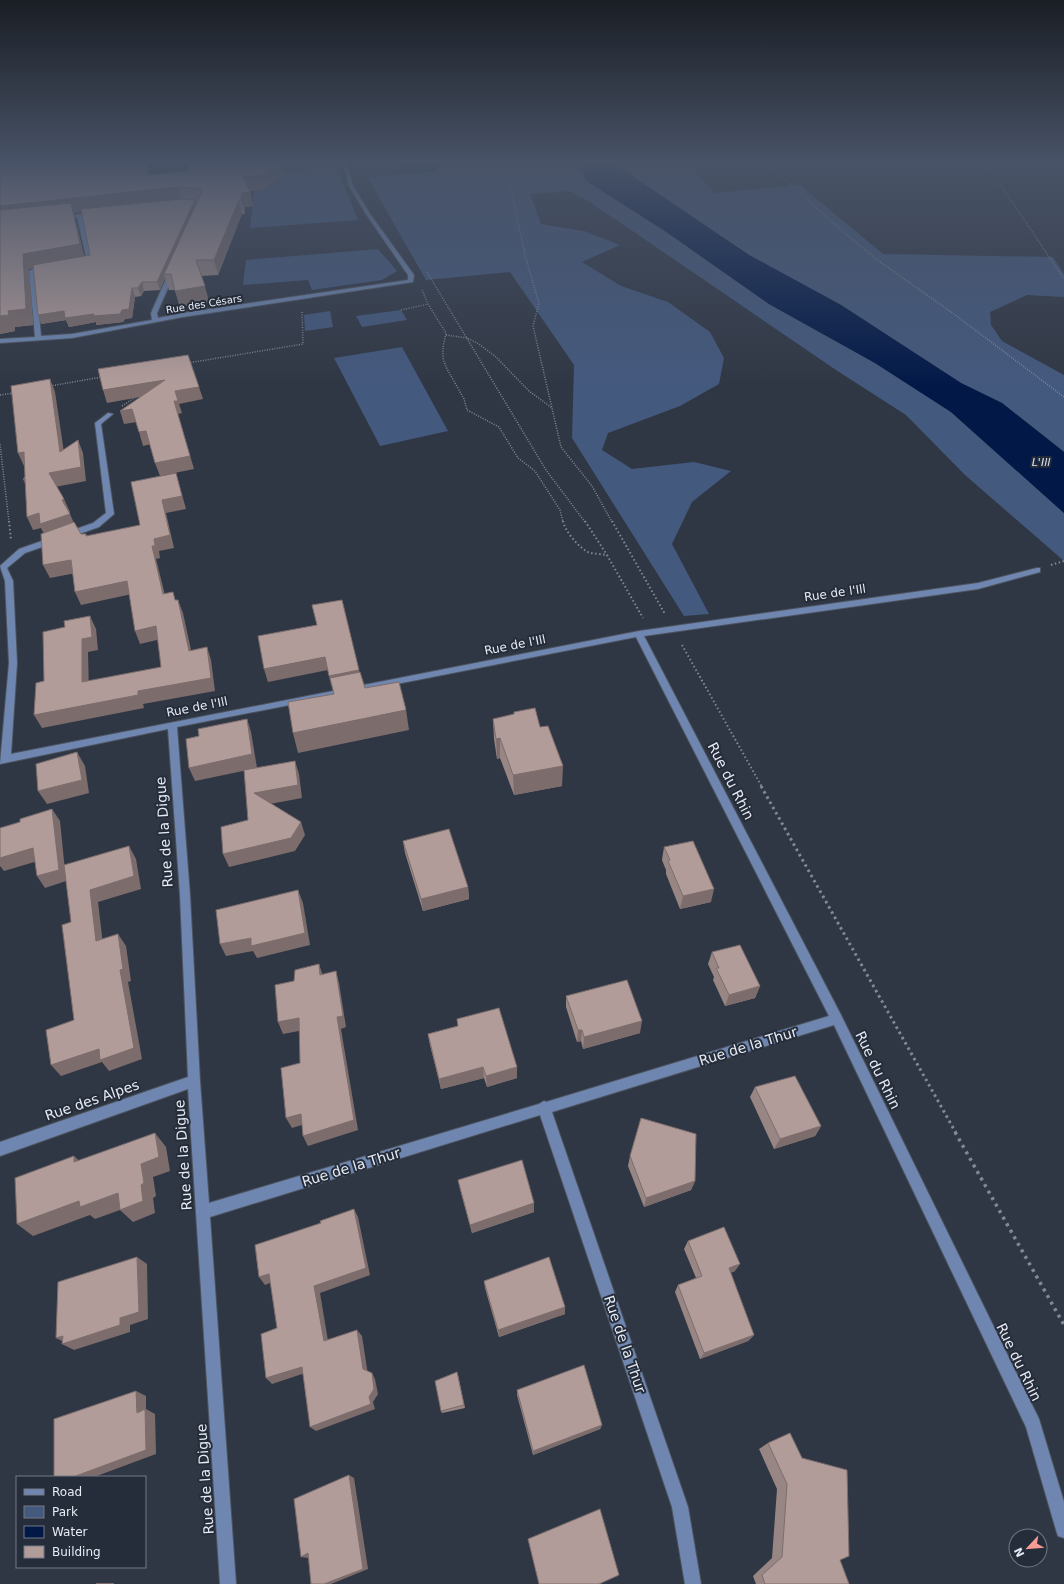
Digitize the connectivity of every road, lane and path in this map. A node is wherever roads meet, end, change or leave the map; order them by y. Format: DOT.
graph roads {
  1 [pos="84,237"];
  2 [pos="384,237"];
  3 [pos="521,237"];
  4 [pos="849,237"];
  5 [pos="1036,237"];
  6 [pos="75,264"];
  7 [pos="54,268"];
  8 [pos="173,270"];
  9 [pos="426,270"];
  10 [pos="1064,279"];
  11 [pos="411,280"];
  12 [pos="296,299"];
  13 [pos="428,304"];
  14 [pos="401,310"];
  15 [pos="155,321"];
  16 [pos="446,335"];
  17 [pos="38,338"];
  18 [pos="467,338"];
  19 [pos="0,342"];
  20 [pos="188,363"];
  21 [pos="104,377"];
  22 [pos="45,387"];
  23 [pos="15,392"];
  24 [pos="0,395"];
  25 [pos="138,395"];
  26 [pos="1064,397"];
  27 [pos="552,408"];
  28 [pos="110,414"];
  29 [pos="0,444"];
  30 [pos="22,551"];
  31 [pos="607,555"];
  32 [pos="1,567"];
  33 [pos="1037,570"];
  34 [pos="673,628"];
  35 [pos="646,633"];
  36 [pos="172,724"];
  37 [pos="3,759"];
  38 [pos="837,1019"];
  39 [pos="194,1081"];
  40 [pos="544,1107"];
  41 [pos="0,1149"];
  42 [pos="203,1212"];
  43 [pos="1064,1324"];
  44 [pos="1064,1530"];
  45 [pos="228,1584"];
  46 [pos="693,1584"];
  1 -- 6 [label="street"];
  2 -- 11 [label="street"];
  3 -- 27 [label="path"];
  4 -- 26 [label="path"];
  5 -- 10 [label="path"];
  7 -- 17 [label="street"];
  8 -- 15 [label="street"];
  9 -- 18 [label="path"];
  11 -- 12 [label="street, Rue des Césars"];
  11 -- 13 [label="path"];
  12 -- 15 [label="street, Rue des Césars"];
  12 -- 20 [label="path"];
  13 -- 14 [label="path"];
  13 -- 16 [label="path"];
  15 -- 17 [label="street, Rue des Césars"];
  16 -- 18 [label="path"];
  16 -- 31 [label="path"];
  17 -- 19 [label="street, Rue des Césars"];
  18 -- 27 [label="path"];
  18 -- 31 [label="path"];
  21 -- 22 [label="path"];
  23 -- 24 [label="path"];
  25 -- 28 [label="path"];
  27 -- 34 [label="path"];
  28 -- 30 [label="street"];
  29 -- 30 [label="path"];
  30 -- 32 [label="street"];
  31 -- 35 [label="path"];
  32 -- 37 [label="street"];
  33 -- 34 [label="street, Rue de l'Ill"];
  34 -- 35 [label="street, Rue de l'Ill"];
  34 -- 43 [label="path"];
  35 -- 36 [label="street, Rue de l'Ill"];
  35 -- 38 [label="street, Rue du Rhin"];
  36 -- 37 [label="street, Rue de l'Ill"];
  36 -- 39 [label="street, Rue de la Digue"];
  38 -- 40 [label="street, Rue de la Thur"];
  38 -- 44 [label="street, Rue du Rhin"];
  39 -- 41 [label="street, Rue des Alpes"];
  39 -- 42 [label="street, Rue de la Digue"];
  40 -- 42 [label="street, Rue de la Thur"];
  40 -- 46 [label="street, Rue de la Thur"];
  42 -- 45 [label="street, Rue de la Digue"];
}
